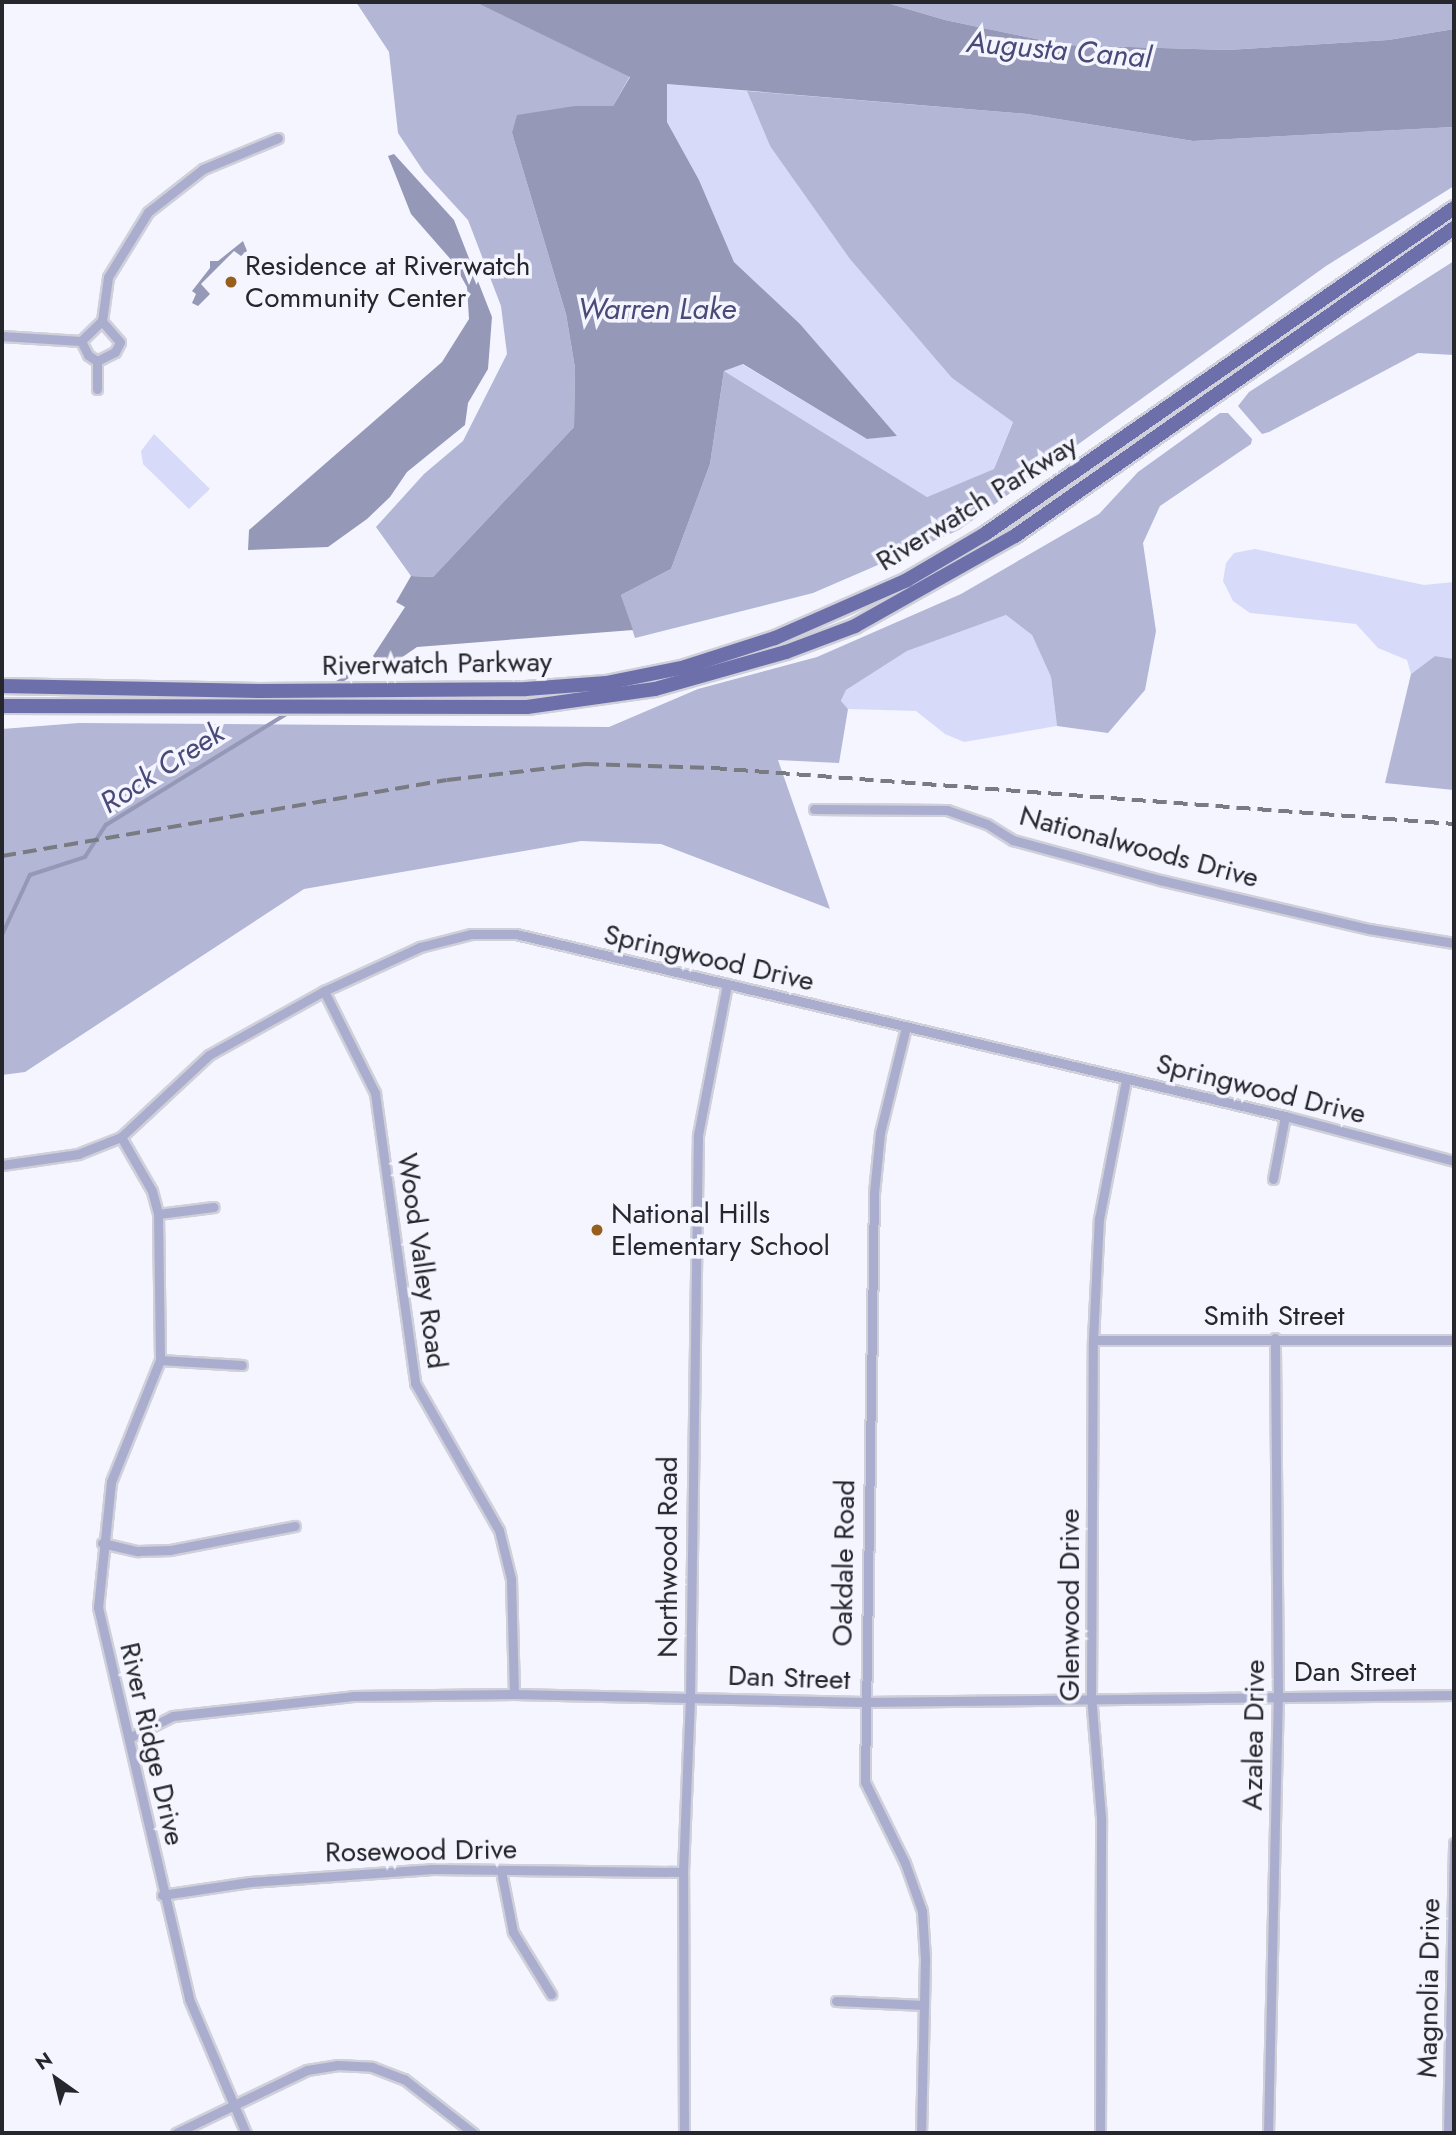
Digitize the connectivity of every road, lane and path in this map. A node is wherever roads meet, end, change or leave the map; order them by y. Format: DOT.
graph roads {
  1 [pos="278,138"];
  2 [pos="1454,208"];
  3 [pos="1454,228"];
  4 [pos="102,321"];
  5 [pos="2,336"];
  6 [pos="81,341"];
  7 [pos="97,360"];
  8 [pos="97,389"];
  9 [pos="2,686"];
  10 [pos="2,706"];
  11 [pos="814,809"];
  12 [pos="1454,943"];
  13 [pos="727,984"];
  14 [pos="324,991"];
  15 [pos="906,1027"];
  16 [pos="1126,1080"];
  17 [pos="1285,1116"];
  18 [pos="121,1137"];
  19 [pos="1454,1161"];
  20 [pos="2,1165"];
  21 [pos="1273,1179"];
  22 [pos="214,1207"];
  23 [pos="158,1214"];
  24 [pos="1275,1338"];
  25 [pos="1093,1340"];
  26 [pos="1454,1340"];
  27 [pos="160,1360"];
  28 [pos="242,1365"];
  29 [pos="295,1526"];
  30 [pos="102,1544"];
  31 [pos="514,1694"];
  32 [pos="1278,1694"];
  33 [pos="1454,1695"];
  34 [pos="1091,1696"];
  35 [pos="690,1698"];
  36 [pos="864,1702"];
  37 [pos="129,1738"];
  38 [pos="1454,1843"];
  39 [pos="501,1871"];
  40 [pos="683,1872"];
  41 [pos="162,1895"];
  42 [pos="551,1994"];
  43 [pos="836,2001"];
  44 [pos="924,2005"];
  45 [pos="232,2106"];
  46 [pos="176,2133"];
  47 [pos="246,2133"];
  48 [pos="472,2133"];
  49 [pos="684,2133"];
  50 [pos="921,2133"];
  51 [pos="1100,2133"];
  52 [pos="1268,2133"];
  53 [pos="1448,2133"];
  1 -- 4 [label="street"];
  2 -- 9 [label="main road, Riverwatch Parkway"];
  3 -- 10 [label="main road, Riverwatch Parkway"];
  4 -- 6 [label="street"];
  4 -- 7 [label="street"];
  5 -- 6 [label="street"];
  6 -- 7 [label="street"];
  7 -- 8 [label="street"];
  11 -- 12 [label="street, Nationalwoods Drive"];
  13 -- 14 [label="street, Springwood Drive"];
  13 -- 15 [label="street, Springwood Drive"];
  13 -- 35 [label="street, Northwood Road"];
  14 -- 18 [label="street, Springwood Drive"];
  14 -- 31 [label="street, Wood Valley Road"];
  15 -- 16 [label="street, Springwood Drive"];
  15 -- 36 [label="street, Oakdale Road"];
  16 -- 17 [label="street, Springwood Drive"];
  16 -- 25 [label="street, Glenwood Drive"];
  17 -- 19 [label="street, Springwood Drive"];
  17 -- 21 [label="street"];
  18 -- 20 [label="street, Springwood Drive"];
  18 -- 23 [label="street, River Ridge Drive"];
  22 -- 23 [label="street"];
  23 -- 27 [label="street, River Ridge Drive"];
  24 -- 25 [label="street, Smith Street"];
  24 -- 26 [label="street, Smith Street"];
  24 -- 32 [label="street, Azalea Drive"];
  25 -- 34 [label="street, Glenwood Drive"];
  27 -- 28 [label="street"];
  27 -- 30 [label="street, River Ridge Drive"];
  29 -- 30 [label="street"];
  30 -- 37 [label="street, River Ridge Drive"];
  31 -- 35 [label="street, Dan Street"];
  31 -- 37 [label="street, Dan Street"];
  32 -- 33 [label="street, Dan Street"];
  32 -- 34 [label="street, Dan Street"];
  32 -- 52 [label="street, Azalea Drive"];
  34 -- 36 [label="street, Dan Street"];
  34 -- 51 [label="street, Glenwood Drive"];
  35 -- 36 [label="street, Dan Street"];
  35 -- 40 [label="street, Northwood Road"];
  36 -- 44 [label="street, Oakdale Road"];
  37 -- 41 [label="street, River Ridge Drive"];
  38 -- 53 [label="street, Magnolia Drive"];
  39 -- 40 [label="street, Rosewood Drive"];
  39 -- 41 [label="street, Rosewood Drive"];
  39 -- 42 [label="street"];
  40 -- 49 [label="street, Northwood Road"];
  41 -- 45 [label="street, River Ridge Drive"];
  43 -- 44 [label="street"];
  44 -- 50 [label="street, Oakdale Road"];
  45 -- 46 [label="street"];
  45 -- 47 [label="street, River Ridge Drive"];
  45 -- 48 [label="street"];
}
